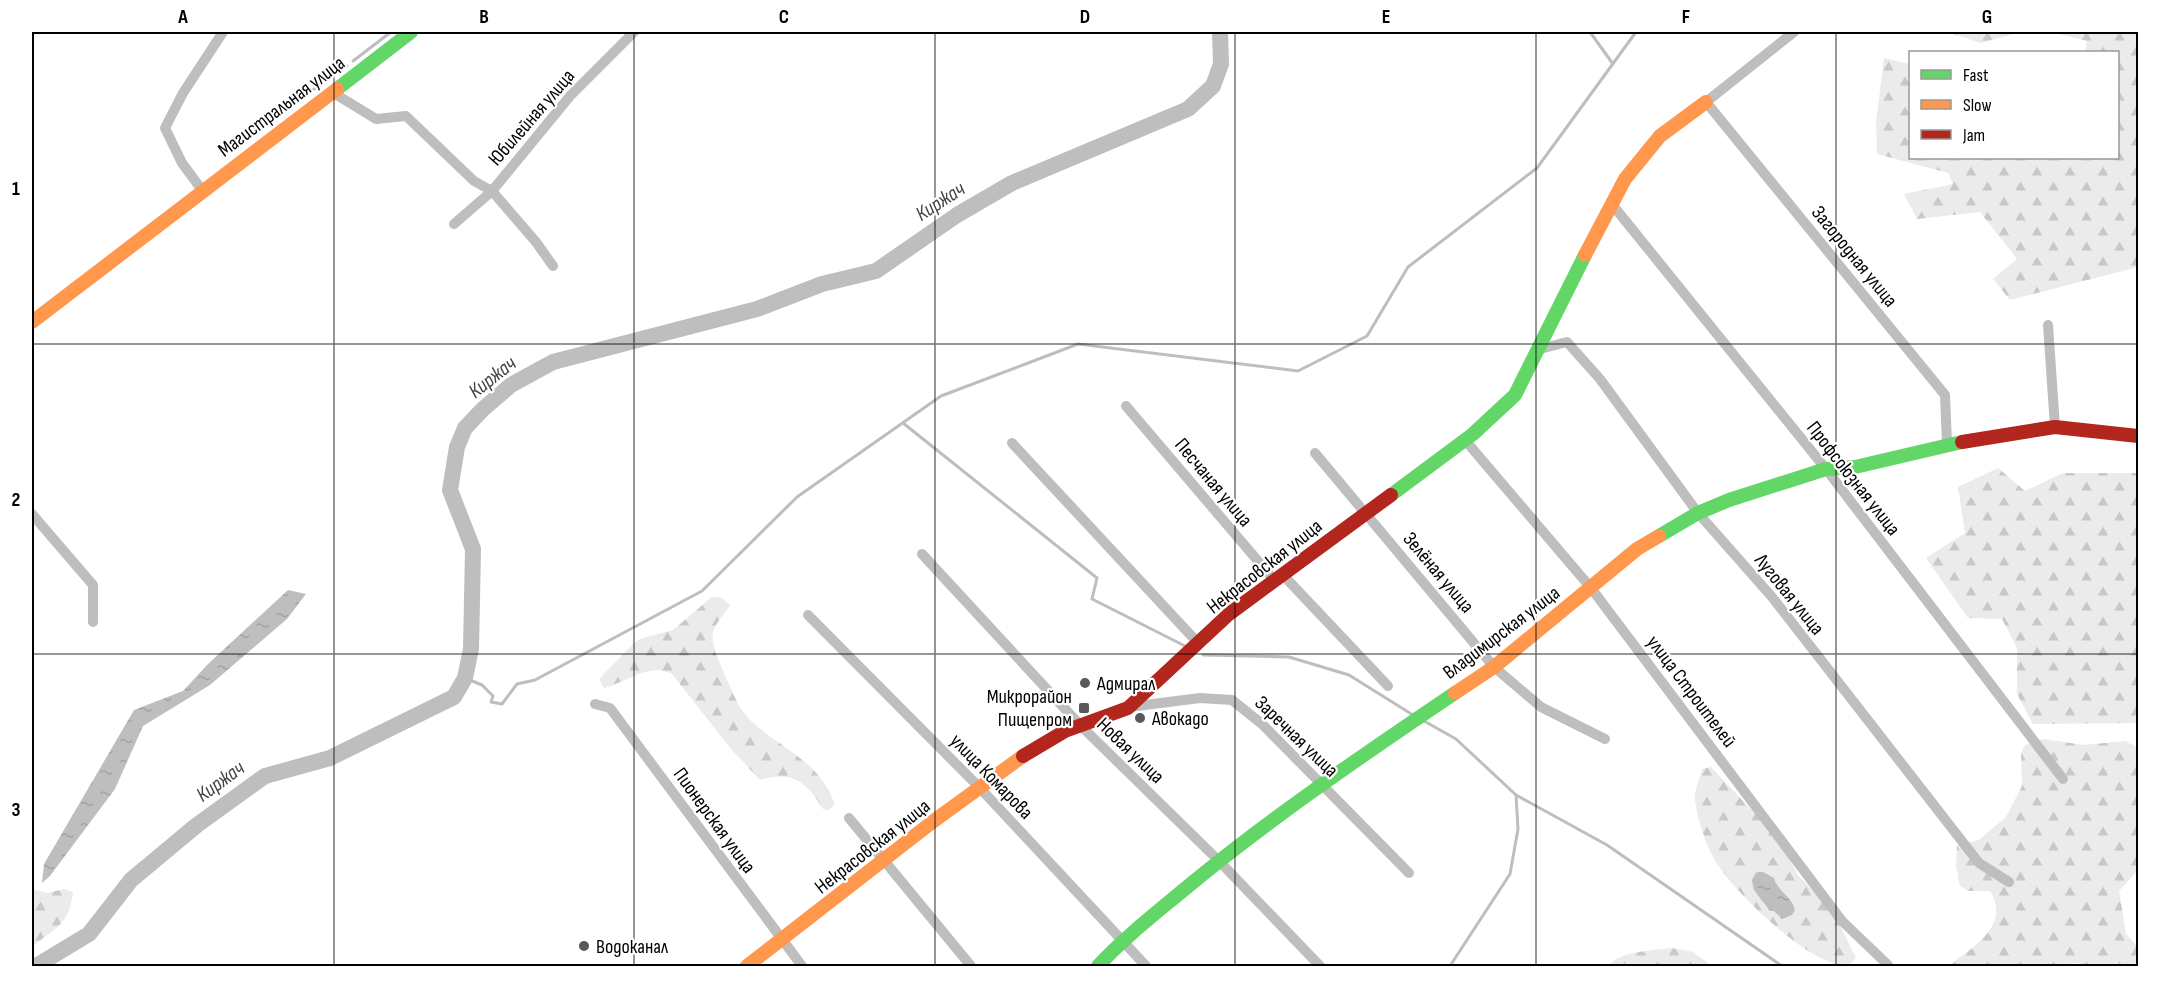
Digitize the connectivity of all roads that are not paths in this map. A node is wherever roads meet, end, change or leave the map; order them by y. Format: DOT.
graph roads {
  1 [pos="223,32"];
  2 [pos="411,32"];
  3 [pos="634,32"];
  4 [pos="1794,32"];
  5 [pos="332,92"];
  6 [pos="1706,102"];
  7 [pos="202,190"];
  8 [pos="492,191"];
  9 [pos="1611,203"];
  10 [pos="454,224"];
  11 [pos="553,266"];
  12 [pos="32,322"];
  13 [pos="2048,325"];
  14 [pos="1540,349"];
  15 [pos="1126,406"];
  16 [pos="2055,427"];
  17 [pos="2139,436"];
  18 [pos="1465,440"];
  19 [pos="1012,443"];
  20 [pos="1947,444"];
  21 [pos="1316,453"];
  22 [pos="1826,469"];
  23 [pos="1366,512"];
  24 [pos="1698,513"];
  25 [pos="32,514"];
  26 [pos="922,554"];
  27 [pos="1279,578"];
  28 [pos="1591,588"];
  29 [pos="808,615"];
  30 [pos="93,622"];
  31 [pos="1198,643"];
  32 [pos="1494,667"];
  33 [pos="1388,686"];
  34 [pos="595,704"];
  35 [pos="1128,708"];
  36 [pos="1079,724"];
  37 [pos="1605,739"];
  38 [pos="2063,779"];
  39 [pos="1321,784"];
  40 [pos="979,787"];
  41 [pos="849,818"];
  42 [pos="885,861"];
  43 [pos="1219,861"];
  44 [pos="1409,873"];
  45 [pos="2008,882"];
  46 [pos="782,941"];
  47 [pos="1122,941"];
  48 [pos="1888,965"];
  49 [pos="747,966"];
  50 [pos="802,966"];
  51 [pos="970,966"];
  52 [pos="1098,966"];
  53 [pos="1146,966"];
  54 [pos="1320,966"];
  1 -- 7 [label="street"];
  2 -- 5 [label="street, Магистральная улица"];
  3 -- 8 [label="street, Юбилейная улица"];
  4 -- 6 [label="street"];
  5 -- 7 [label="street, Магистральная улица"];
  5 -- 8 [label="street"];
  6 -- 9 [label="street, Некрасовская улица"];
  6 -- 20 [label="street, Загородная улица"];
  7 -- 12 [label="street, Магистральная улица"];
  8 -- 10 [label="street, Юбилейная улица"];
  8 -- 11 [label="street"];
  9 -- 14 [label="street, Некрасовская улица"];
  9 -- 22 [label="street, Профсоюзная улица"];
  13 -- 16 [label="street"];
  14 -- 18 [label="street, Некрасовская улица"];
  14 -- 24 [label="street, Луговая улица"];
  15 -- 27 [label="street, Песчаная улица"];
  16 -- 17 [label="street, Владимирская улица"];
  16 -- 20 [label="street, Владимирская улица"];
  18 -- 23 [label="street, Некрасовская улица"];
  18 -- 28 [label="street, улица Строителей"];
  19 -- 31 [label="street"];
  20 -- 22 [label="street, Владимирская улица"];
  21 -- 23 [label="street, Зелёная улица"];
  22 -- 24 [label="street, Владимирская улица"];
  22 -- 38 [label="street, Профсоюзная улица"];
  23 -- 27 [label="street, Некрасовская улица"];
  23 -- 32 [label="street, Зелёная улица"];
  24 -- 28 [label="street, Владимирская улица"];
  24 -- 45 [label="street, Луговая улица"];
  25 -- 30 [label="street"];
  26 -- 36 [label="street, Новая улица"];
  27 -- 31 [label="street, Некрасовская улица"];
  27 -- 33 [label="street, Песчаная улица"];
  28 -- 32 [label="street, Владимирская улица"];
  28 -- 48 [label="street, улица Строителей"];
  29 -- 40 [label="street, улица Комарова"];
  31 -- 35 [label="street, Некрасовская улица"];
  32 -- 37 [label="street, Зелёная улица"];
  32 -- 39 [label="street, Владимирская улица"];
  34 -- 46 [label="street, Пионерская улица"];
  35 -- 36 [label="street, Некрасовская улица"];
  35 -- 39 [label="street, Заречная улица"];
  36 -- 40 [label="street, Некрасовская улица"];
  36 -- 43 [label="street, Новая улица"];
  39 -- 43 [label="street, Владимирская улица"];
  39 -- 44 [label="street, Заречная улица"];
  40 -- 42 [label="street, Некрасовская улица"];
  40 -- 47 [label="street, улица Комарова"];
  41 -- 42 [label="street"];
  42 -- 46 [label="street, Некрасовская улица"];
  42 -- 51 [label="street"];
  43 -- 47 [label="street, Владимирская улица"];
  43 -- 54 [label="street, Новая улица"];
  46 -- 49 [label="street, Некрасовская улица"];
  46 -- 50 [label="street, Пионерская улица"];
  47 -- 52 [label="street, Владимирская улица"];
  47 -- 53 [label="street, улица Комарова"];
}
